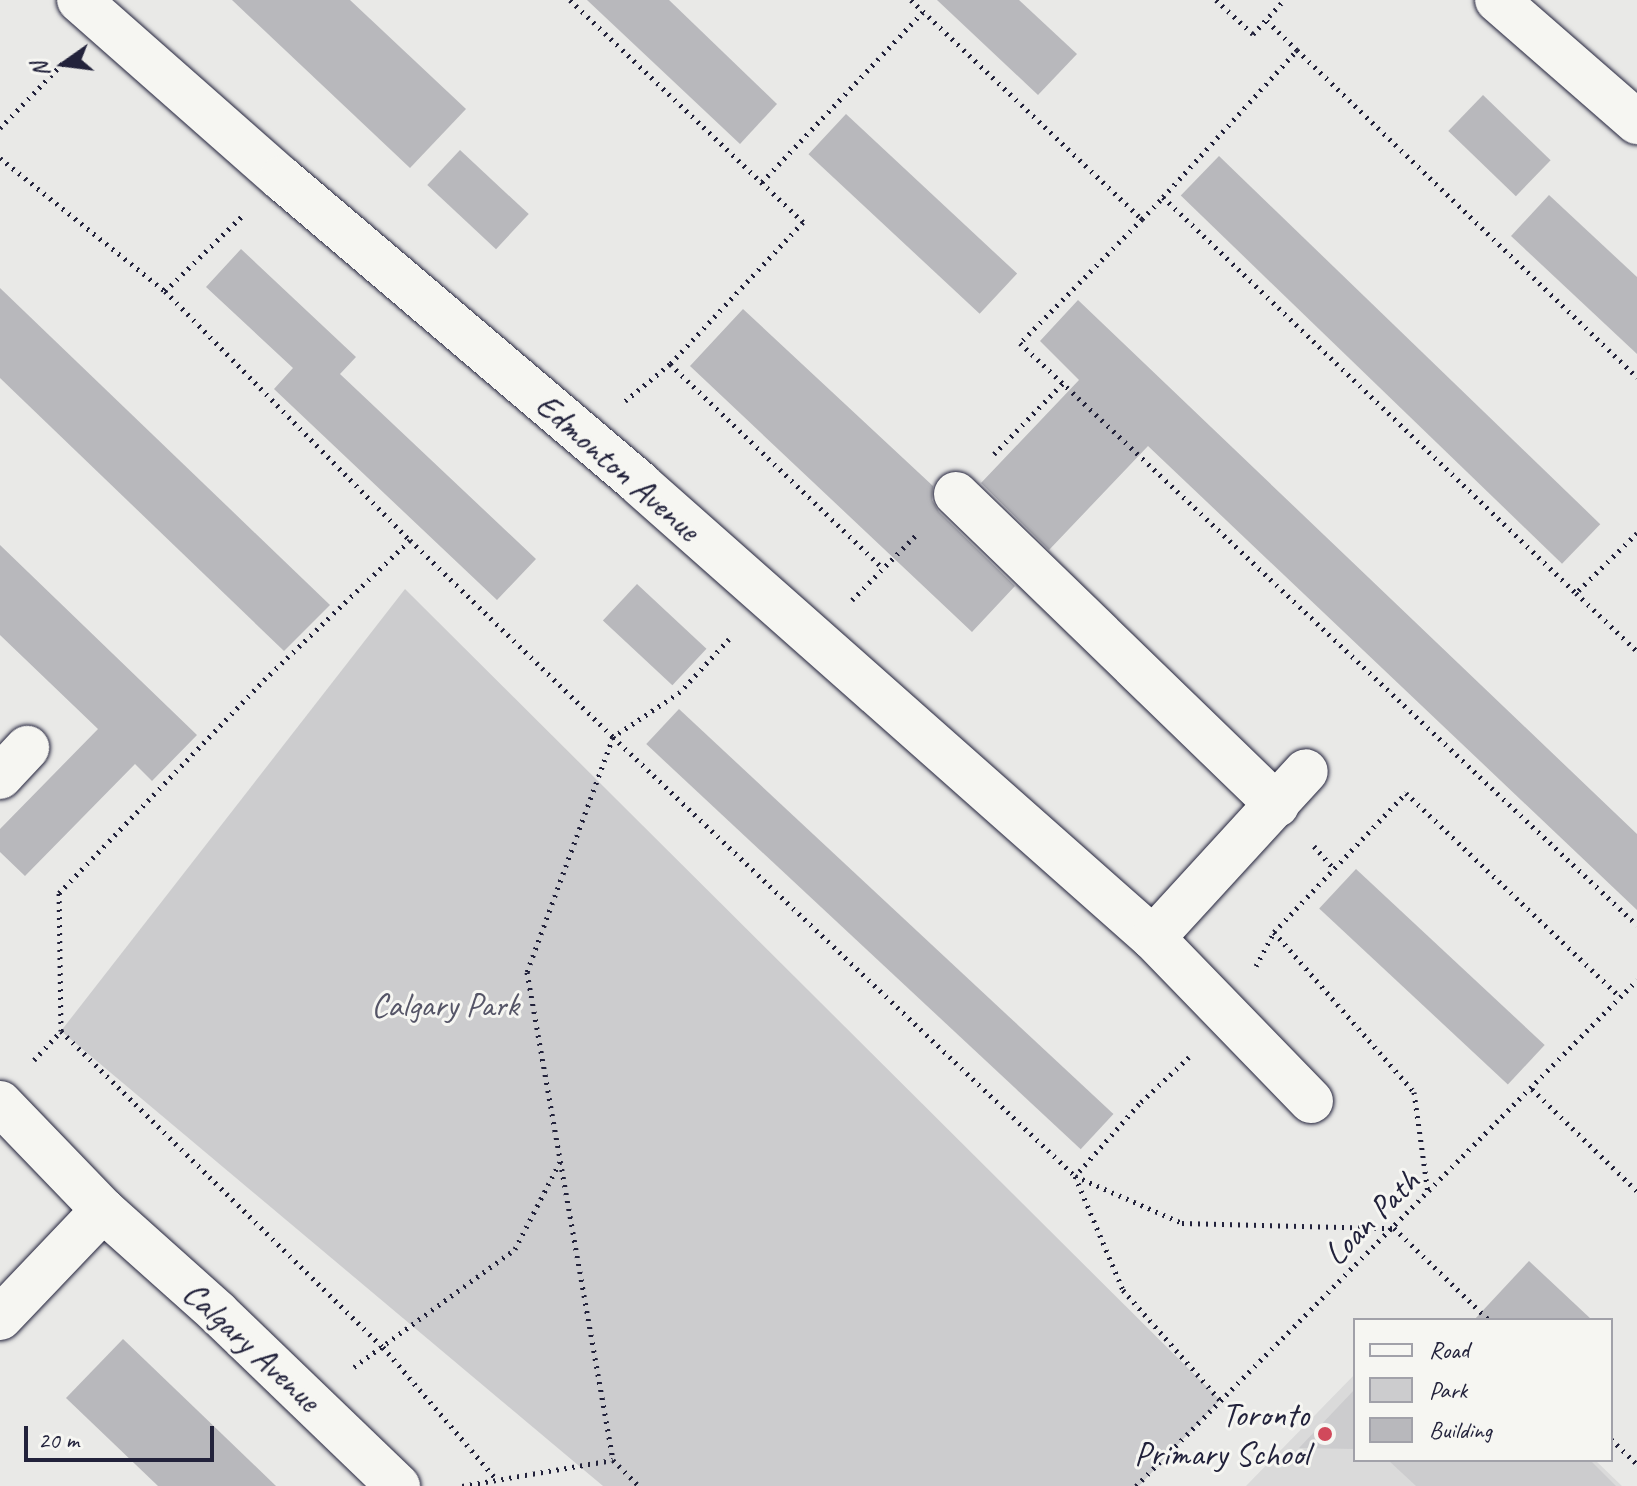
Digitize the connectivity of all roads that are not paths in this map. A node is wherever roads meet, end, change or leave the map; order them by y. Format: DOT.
graph roads {
  1 [pos="1497,0"];
  2 [pos="91,11"];
  3 [pos="1637,122"];
  4 [pos="956,494"];
  5 [pos="1306,771"];
  6 [pos="1277,805"];
  7 [pos="1153,938"];
  8 [pos="1311,1101"];
  9 [pos="0,1103"];
  10 [pos="103,1210"];
  11 [pos="0,1318"];
  12 [pos="398,1486"];
  1 -- 3 [label="street"];
  2 -- 7 [label="street, Edmonton Avenue"];
  4 -- 6 [label="street"];
  5 -- 6 [label="street"];
  6 -- 7 [label="street"];
  7 -- 8 [label="street, Edmonton Avenue"];
  9 -- 10 [label="street, Calgary Avenue"];
  10 -- 11 [label="street"];
  10 -- 12 [label="street, Calgary Avenue"];
}
